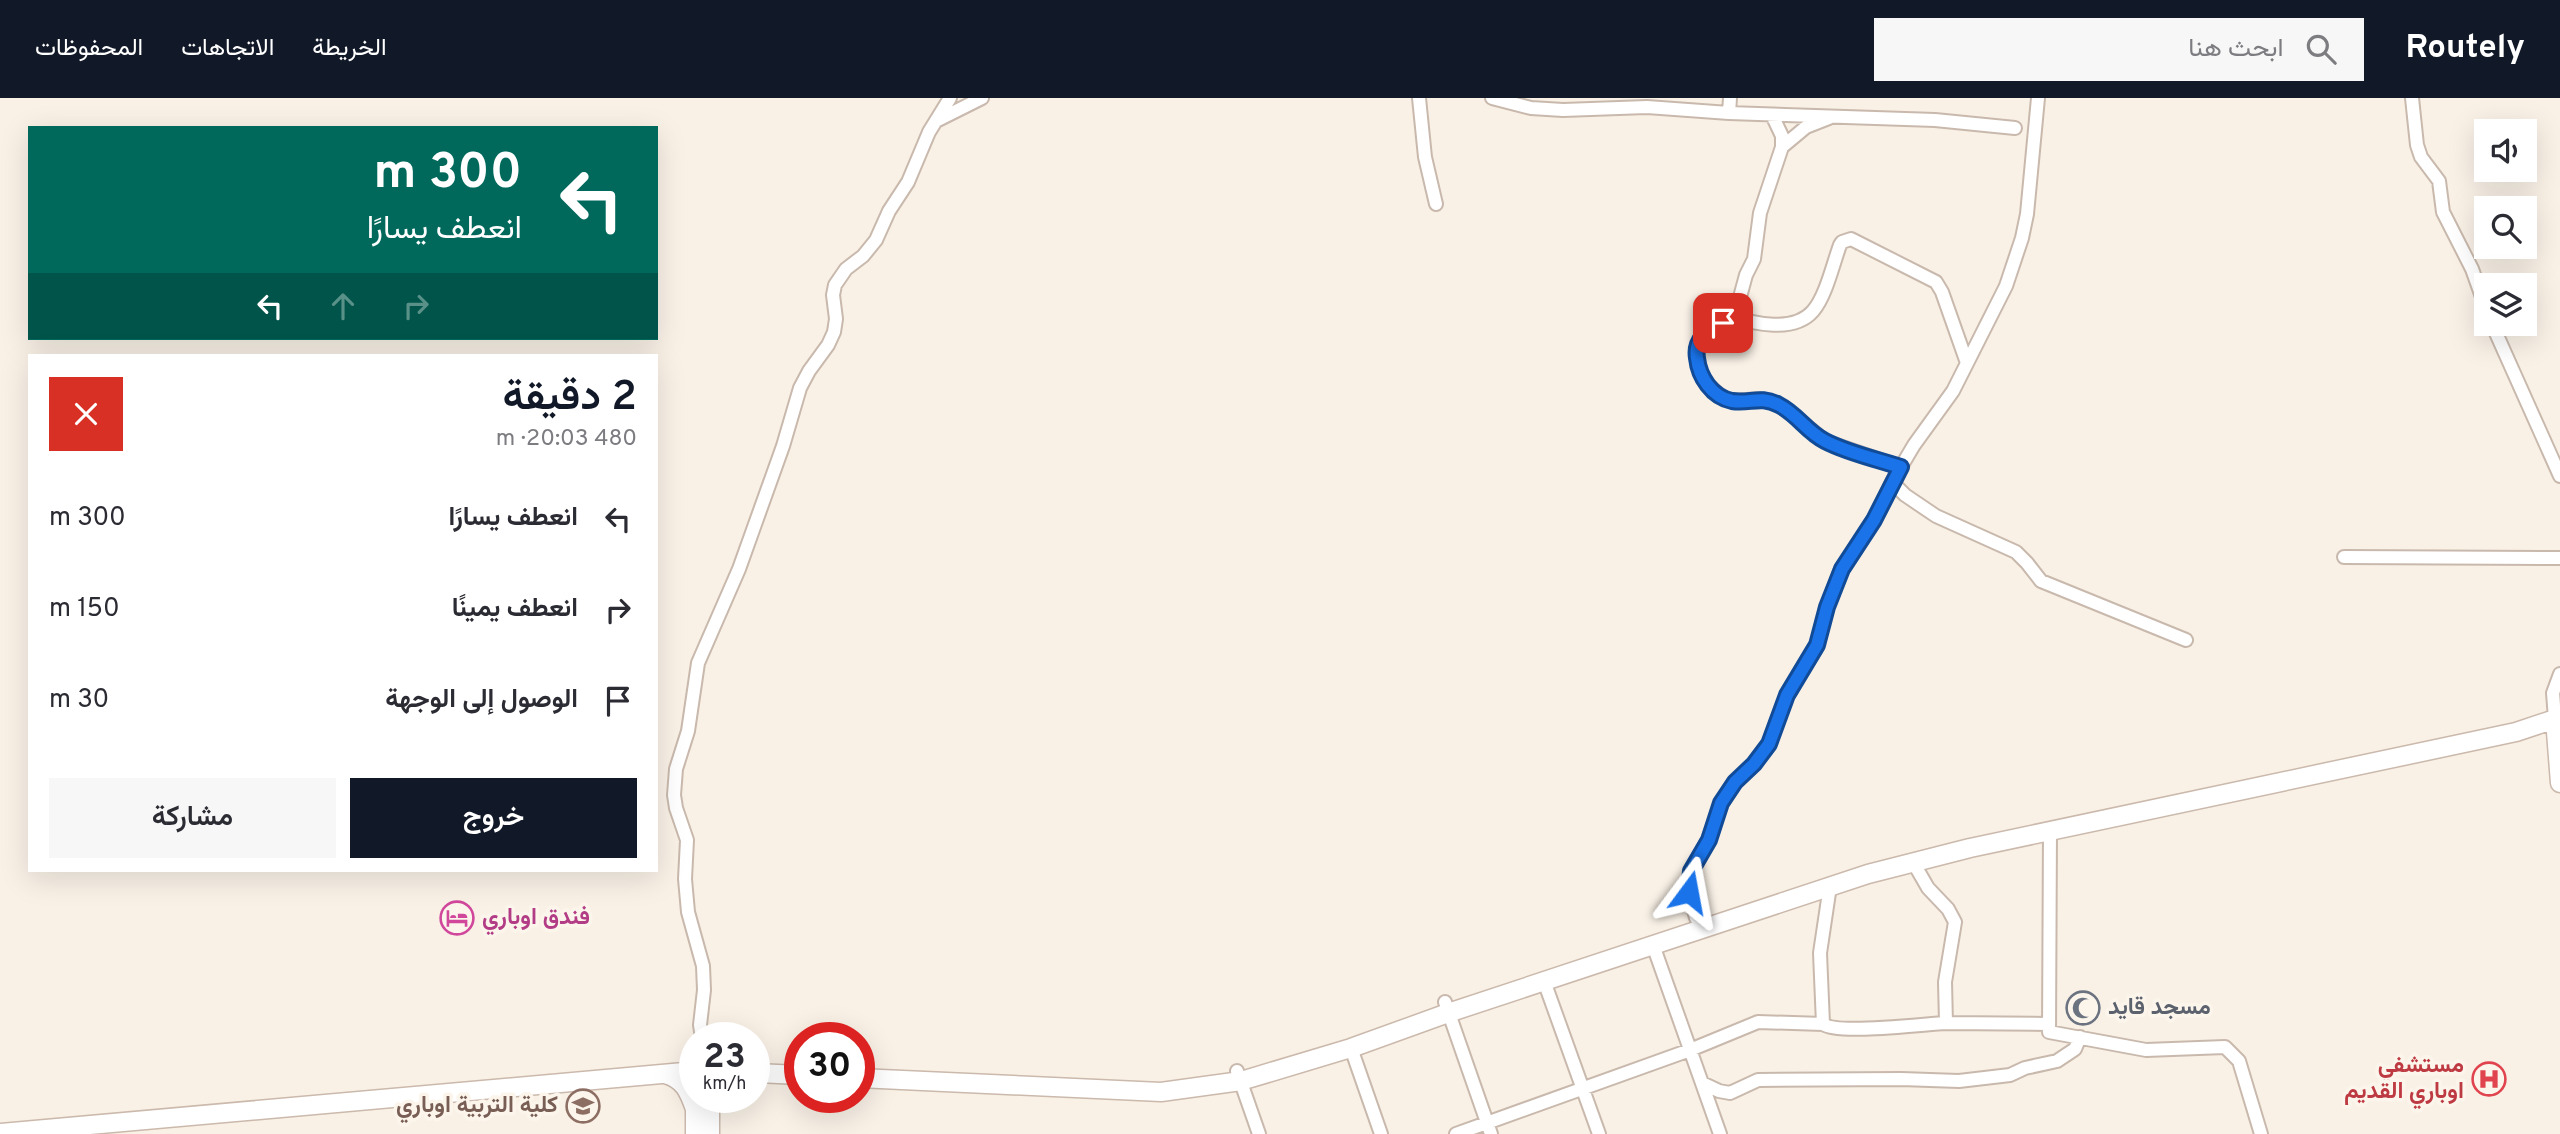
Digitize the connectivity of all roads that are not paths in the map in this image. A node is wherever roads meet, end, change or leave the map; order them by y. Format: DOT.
graph roads {
  1 [pos="950,98"];
  2 [pos="982,98"];
  3 [pos="1419,98"];
  4 [pos="1492,98"];
  5 [pos="1730,98"];
  6 [pos="2039,98"];
  7 [pos="2412,98"];
  8 [pos="1729,113"];
  9 [pos="1772,115"];
  10 [pos="1835,116"];
  11 [pos="936,121"];
  12 [pos="2015,128"];
  13 [pos="1782,147"];
  14 [pos="1436,204"];
  15 [pos="2474,275"];
  16 [pos="1731,316"];
  17 [pos="2497,336"];
  18 [pos="1967,363"];
  19 [pos="1901,467"];
  20 [pos="2560,476"];
  21 [pos="1892,482"];
  22 [pos="2344,557"];
  23 [pos="2560,558"];
  24 [pos="2186,640"];
  25 [pos="2560,674"];
  26 [pos="2555,719"];
  27 [pos="2516,732"];
  28 [pos="2557,752"];
  29 [pos="2560,783"];
  30 [pos="2050,831"];
  31 [pos="1913,862"];
  32 [pos="1830,886"];
  33 [pos="1696,918"];
  34 [pos="1653,945"];
  35 [pos="1544,981"];
  36 [pos="1447,1007"];
  37 [pos="701,1022"];
  38 [pos="1946,1023"];
  39 [pos="1823,1024"];
  40 [pos="2049,1024"];
  41 [pos="2080,1037"];
  42 [pos="1351,1048"];
  43 [pos="1690,1050"];
  44 [pos="679,1062"];
  45 [pos="875,1067"];
  46 [pos="679,1073"];
  47 [pos="665,1074"];
  48 [pos="1239,1076"];
  49 [pos="875,1078"];
  50 [pos="679,1081"];
  51 [pos="1702,1083"];
  52 [pos="1582,1089"];
  53 [pos="701,1113"];
  54 [pos="707,1113"];
  55 [pos="0,1121"];
  56 [pos="1489,1128"];
  57 [pos="0,1133"];
  58 [pos="695,1134"];
  59 [pos="710,1134"];
  60 [pos="1259,1134"];
  61 [pos="1381,1134"];
  62 [pos="1456,1134"];
  63 [pos="1598,1134"];
  64 [pos="1720,1134"];
  65 [pos="2261,1134"];
  1 -- 11 [label="street"];
  2 -- 11 [label="street"];
  3 -- 14 [label="street"];
  4 -- 8 [label="street"];
  5 -- 8 [label="street"];
  6 -- 18 [label="street"];
  7 -- 15 [label="street"];
  8 -- 9 [label="street"];
  9 -- 10 [label="street"];
  9 -- 13 [label="street"];
  10 -- 12 [label="street"];
  10 -- 13 [label="street"];
  11 -- 37 [label="street"];
  13 -- 16 [label="street"];
  16 -- 18 [label="street"];
  16 -- 19 [label="street"];
  17 -- 20 [label="street"];
  18 -- 19 [label="street"];
  19 -- 21 [label="street"];
  21 -- 24 [label="street"];
  21 -- 33 [label="street"];
  22 -- 23 [label="street"];
  25 -- 26 [label="street"];
  26 -- 27 [label="street"];
  26 -- 28 [label="street"];
  26 -- 33 [label="street"];
  27 -- 28 [label="street"];
  27 -- 30 [label="street"];
  28 -- 29 [label="street"];
  30 -- 31 [label="street"];
  30 -- 40 [label="street"];
  31 -- 32 [label="street"];
  31 -- 38 [label="street"];
  32 -- 34 [label="street"];
  32 -- 39 [label="street"];
  33 -- 36 [label="street"];
  34 -- 35 [label="street"];
  34 -- 43 [label="street"];
  35 -- 36 [label="street"];
  35 -- 52 [label="street"];
  36 -- 42 [label="street"];
  36 -- 48 [label="street"];
  36 -- 56 [label="street"];
  38 -- 39 [label="street"];
  38 -- 40 [label="street"];
  39 -- 43 [label="street"];
  40 -- 41 [label="street"];
  41 -- 51 [label="street"];
  41 -- 65 [label="street"];
  42 -- 48 [label="street"];
  42 -- 61 [label="street"];
  43 -- 51 [label="street"];
  43 -- 52 [label="street"];
  44 -- 55 [label="street"];
  45 -- 48 [label="street"];
  46 -- 47 [label="street"];
  47 -- 50 [label="street"];
  47 -- 57 [label="street"];
  48 -- 49 [label="street"];
  48 -- 60 [label="street"];
  51 -- 64 [label="street"];
  52 -- 56 [label="street"];
  52 -- 63 [label="street"];
  53 -- 58 [label="street"];
  54 -- 59 [label="street"];
  56 -- 62 [label="street"];
}
